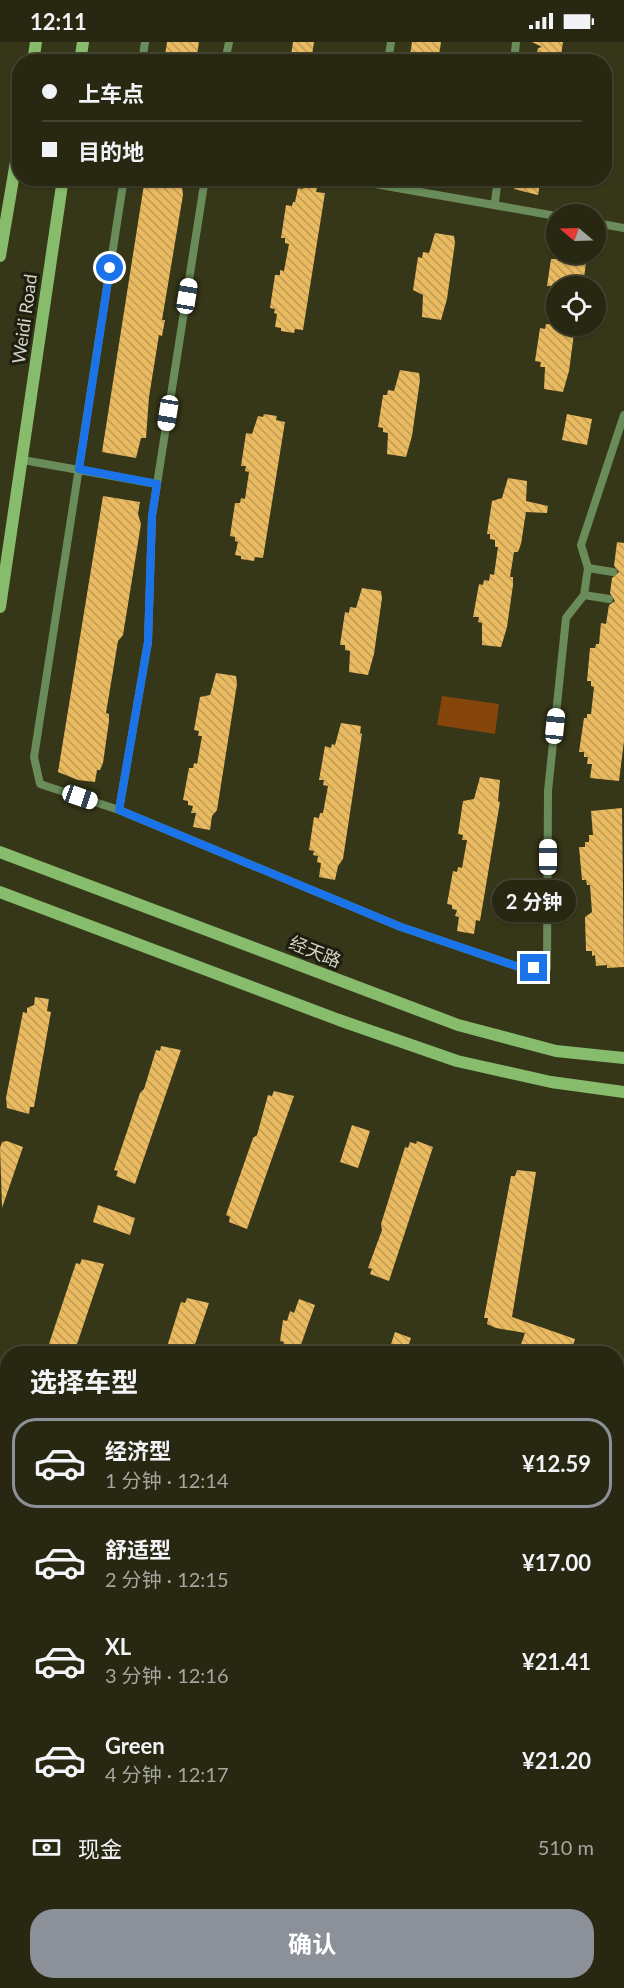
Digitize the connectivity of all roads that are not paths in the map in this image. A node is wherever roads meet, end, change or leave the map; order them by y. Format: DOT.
graph roads {
  1 [pos="12,177"];
  2 [pos="62,186"];
  3 [pos="123,186"];
  4 [pos="204,186"];
  5 [pos="398,186"];
  6 [pos="497,186"];
  7 [pos="495,202"];
  8 [pos="546,214"];
  9 [pos="3,221"];
  10 [pos="606,225"];
  11 [pos="624,228"];
  12 [pos="0,256"];
  13 [pos="624,415"];
  14 [pos="23,460"];
  15 [pos="79,469"];
  16 [pos="157,484"];
  17 [pos="588,568"];
  18 [pos="613,572"];
  19 [pos="584,595"];
  20 [pos="609,599"];
  21 [pos="0,607"];
  22 [pos="119,810"];
  23 [pos="0,852"];
  24 [pos="0,892"];
  25 [pos="624,1058"];
  26 [pos="624,1092"];
  1 -- 9 [label="main road, Weidi Road"];
  2 -- 14 [label="main road, Weidi Road"];
  3 -- 15 [label="lane"];
  4 -- 16 [label="lane"];
  5 -- 8 [label="lane"];
  6 -- 7 [label="lane"];
  9 -- 12 [label="main road, Weidi Road"];
  10 -- 11 [label="lane"];
  13 -- 17 [label="lane"];
  14 -- 15 [label="lane"];
  14 -- 21 [label="main road, Weidi Road"];
  15 -- 16 [label="lane"];
  15 -- 22 [label="lane"];
  16 -- 22 [label="lane"];
  17 -- 18 [label="lane"];
  17 -- 19 [label="lane"];
  19 -- 20 [label="lane"];
  19 -- 22 [label="lane"];
  23 -- 25 [label="main road, 经天路"];
  24 -- 26 [label="main road"];
}
